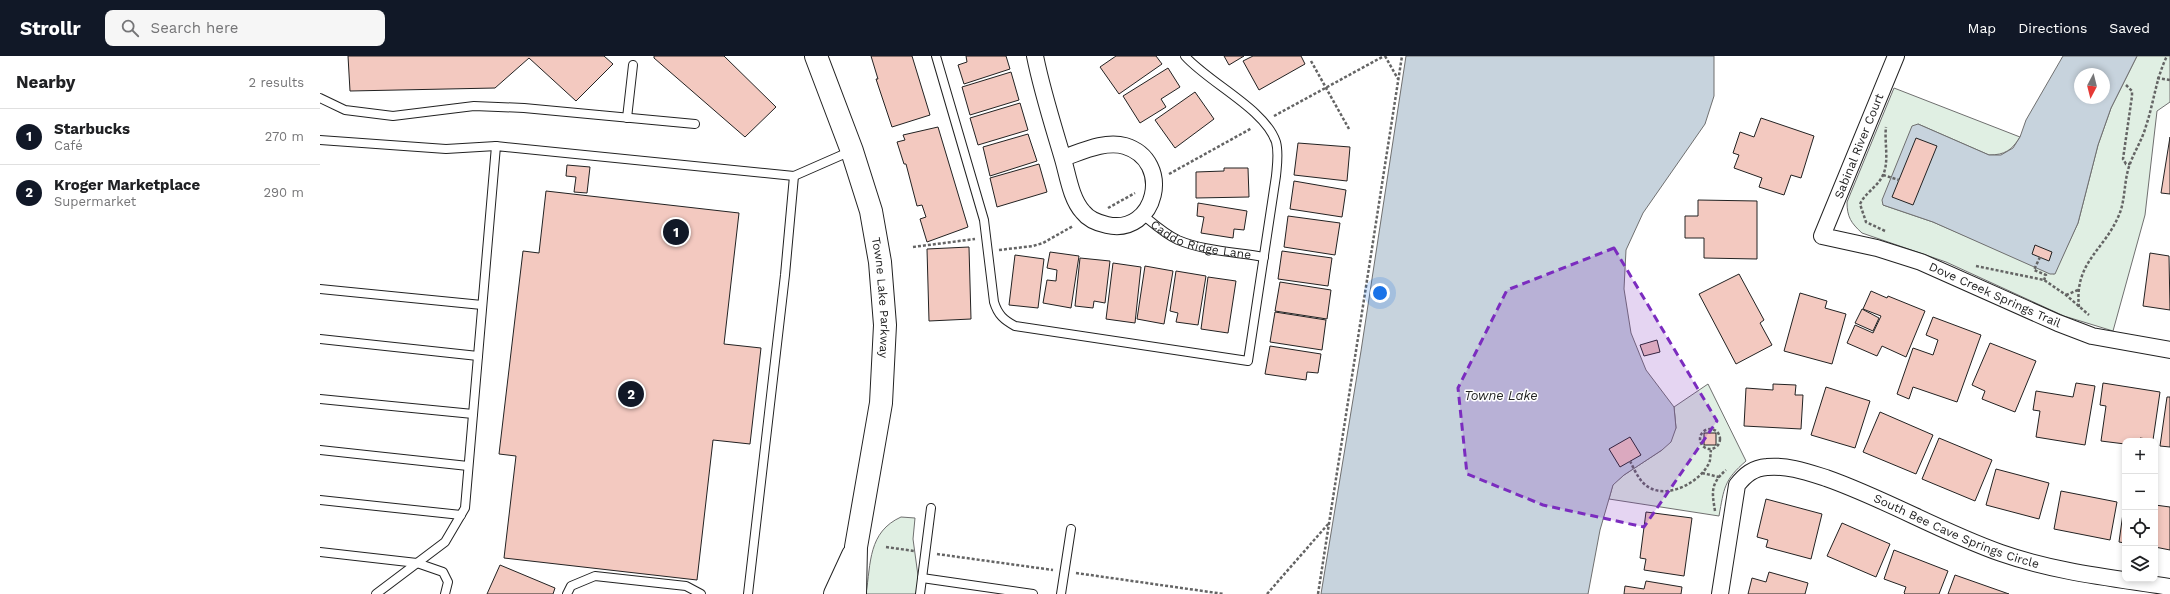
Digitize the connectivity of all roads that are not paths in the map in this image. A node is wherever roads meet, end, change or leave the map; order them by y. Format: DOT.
graph roads {
  1 [pos="816,56"];
  2 [pos="936,56"];
  3 [pos="1035,56"];
  4 [pos="1185,56"];
  5 [pos="1896,56"];
  6 [pos="633,65"];
  7 [pos="320,98"];
  8 [pos="627,118"];
  9 [pos="695,124"];
  10 [pos="320,140"];
  11 [pos="496,146"];
  12 [pos="852,151"];
  13 [pos="1062,158"];
  14 [pos="794,176"];
  15 [pos="1143,214"];
  16 [pos="1822,236"];
  17 [pos="1264,257"];
  18 [pos="320,289"];
  19 [pos="482,306"];
  20 [pos="320,339"];
  21 [pos="2170,350"];
  22 [pos="478,356"];
  23 [pos="320,398"];
  24 [pos="473,414"];
  25 [pos="320,450"];
  26 [pos="468,466"];
  27 [pos="320,500"];
  28 [pos="931,508"];
  29 [pos="461,515"];
  30 [pos="1071,529"];
  31 [pos="856,547"];
  32 [pos="320,552"];
  33 [pos="417,563"];
  34 [pos="922,578"];
  35 [pos="2169,589"];
  36 [pos="376,594"];
  37 [pos="445,594"];
  38 [pos="567,594"];
  39 [pos="701,594"];
  40 [pos="748,594"];
  41 [pos="835,594"];
  42 [pos="855,594"];
  43 [pos="920,594"];
  44 [pos="1033,594"];
  45 [pos="1061,594"];
  46 [pos="1720,594"];
  1 -- 12 [label="street, Towne Lake Parkway"];
  2 -- 17 [label="lane"];
  3 -- 13 [label="street"];
  4 -- 17 [label="lane"];
  5 -- 16 [label="street, Sabinal River Court"];
  6 -- 8 [label="lane"];
  7 -- 8 [label="lane"];
  8 -- 9 [label="lane"];
  10 -- 11 [label="lane"];
  11 -- 14 [label="lane"];
  11 -- 19 [label="lane"];
  12 -- 14 [label="lane"];
  12 -- 31 [label="street, Towne Lake Parkway"];
  13 -- 15 [label="street, Caddo Ridge Lane"];
  13 -- 15 [label="street, Caddo Ridge Lane"];
  14 -- 40 [label="lane"];
  15 -- 17 [label="lane, Caddo Ridge Lane"];
  16 -- 21 [label="street, Dove Creek Springs Trail"];
  18 -- 19 [label="lane"];
  19 -- 22 [label="lane"];
  20 -- 22 [label="lane"];
  22 -- 24 [label="lane"];
  23 -- 24 [label="lane"];
  24 -- 26 [label="lane"];
  25 -- 26 [label="lane"];
  26 -- 29 [label="lane"];
  27 -- 29 [label="lane"];
  28 -- 34 [label="lane"];
  29 -- 33 [label="lane"];
  30 -- 45 [label="lane"];
  31 -- 41 [label="street, Towne Lake Parkway"];
  31 -- 42 [label="street, Towne Lake Parkway"];
  32 -- 33 [label="lane"];
  33 -- 36 [label="lane"];
  33 -- 37 [label="lane"];
  34 -- 43 [label="lane"];
  34 -- 44 [label="lane"];
  35 -- 46 [label="street, South Bee Cave Springs Circle"];
  38 -- 39 [label="lane"];
}
